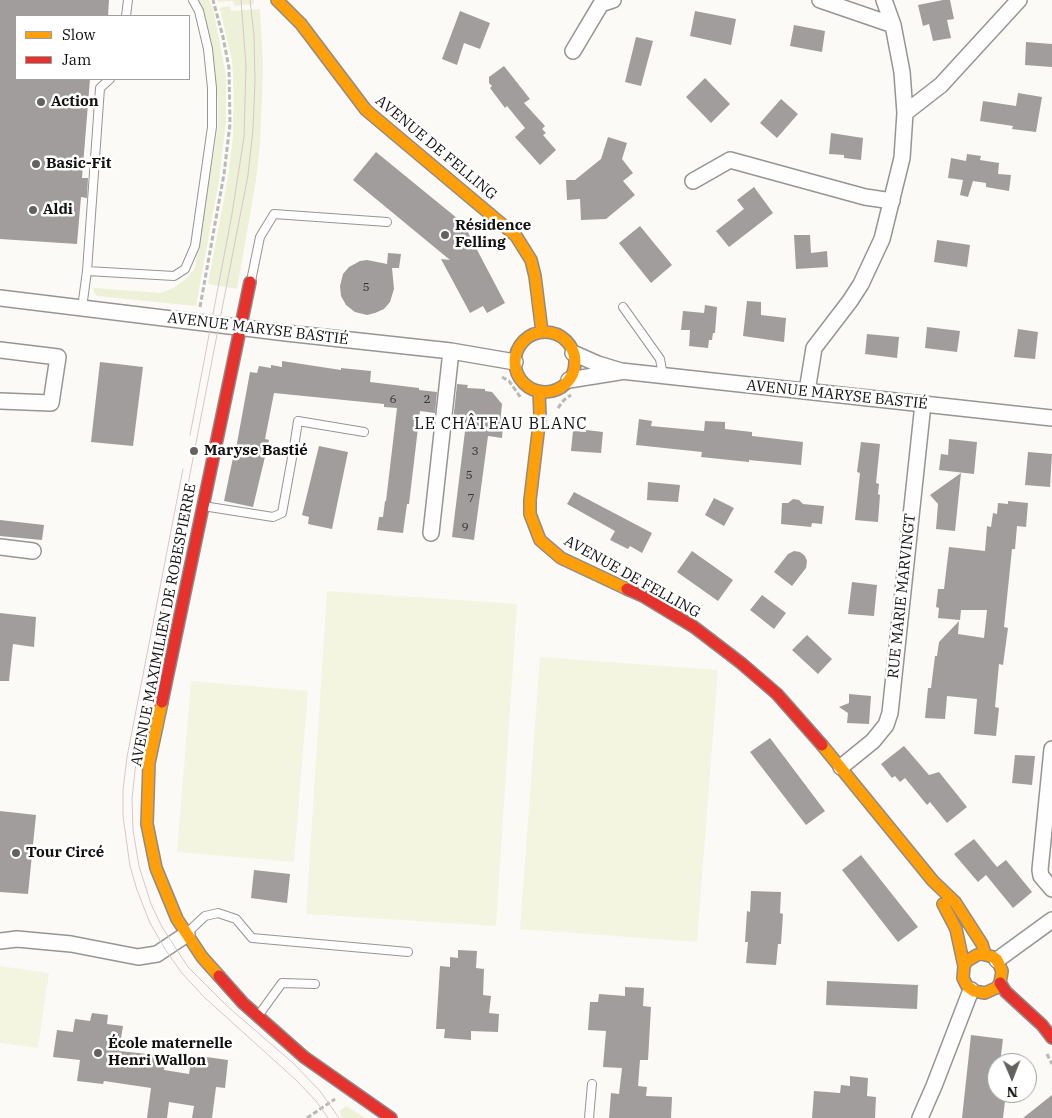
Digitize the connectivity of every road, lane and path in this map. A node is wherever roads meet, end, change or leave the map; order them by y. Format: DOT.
graph roads {
  1 [pos="128,0"];
  2 [pos="193,0"];
  3 [pos="277,0"];
  4 [pos="613,0"];
  5 [pos="820,0"];
  6 [pos="884,0"];
  7 [pos="1014,2"];
  8 [pos="126,15"];
  9 [pos="893,25"];
  10 [pos="573,51"];
  11 [pos="109,80"];
  12 [pos="905,113"];
  13 [pos="693,181"];
  14 [pos="892,201"];
  15 [pos="387,222"];
  16 [pos="87,270"];
  17 [pos="250,282"];
  18 [pos="0,298"];
  19 [pos="623,306"];
  20 [pos="82,308"];
  21 [pos="241,328"];
  22 [pos="542,332"];
  23 [pos="0,350"];
  24 [pos="450,351"];
  25 [pos="573,353"];
  26 [pos="515,362"];
  27 [pos="621,371"];
  28 [pos="663,376"];
  29 [pos="572,386"];
  30 [pos="539,391"];
  31 [pos="806,391"];
  32 [pos="0,401"];
  33 [pos="922,404"];
  34 [pos="556,413"];
  35 [pos="1052,418"];
  36 [pos="364,432"];
  37 [pos="203,506"];
  38 [pos="431,533"];
  39 [pos="0,547"];
  40 [pos="33,551"];
  41 [pos="1052,749"];
  42 [pos="841,767"];
  43 [pos="934,881"];
  44 [pos="1052,889"];
  45 [pos="1052,920"];
  46 [pos="187,934"];
  47 [pos="0,941"];
  48 [pos="408,952"];
  49 [pos="991,957"];
  50 [pos="964,966"];
  51 [pos="1000,983"];
  52 [pos="316,984"];
  53 [pos="971,990"];
  54 [pos="258,1016"];
  55 [pos="1052,1038"];
  56 [pos="592,1084"];
  57 [pos="350,1089"];
  58 [pos="307,1118"];
  59 [pos="391,1118"];
  60 [pos="589,1118"];
  61 [pos="920,1118"];
  1 -- 8 [label="lane"];
  2 -- 16 [label="lane"];
  3 -- 22 [label="street, AVENUE DE FELLING"];
  4 -- 10 [label="street"];
  5 -- 9 [label="street"];
  6 -- 9 [label="street"];
  7 -- 12 [label="street"];
  9 -- 12 [label="street"];
  11 -- 16 [label="lane"];
  12 -- 14 [label="street"];
  13 -- 14 [label="street"];
  14 -- 31 [label="street"];
  15 -- 17 [label="lane"];
  16 -- 20 [label="lane"];
  17 -- 21 [label="street, AVENUE MAXIMILIEN DE ROBESPIERRE"];
  18 -- 20 [label="street, AVENUE MARYSE BASTIÉ"];
  19 -- 28 [label="lane"];
  20 -- 21 [label="street, AVENUE MARYSE BASTIÉ"];
  21 -- 24 [label="street, AVENUE MARYSE BASTIÉ"];
  21 -- 37 [label="street, AVENUE MAXIMILIEN DE ROBESPIERRE"];
  22 -- 25 [label="street"];
  22 -- 26 [label="street"];
  23 -- 32 [label="street"];
  24 -- 26 [label="street, AVENUE MARYSE BASTIÉ"];
  24 -- 38 [label="street"];
  25 -- 27 [label="street, AVENUE MARYSE BASTIÉ"];
  25 -- 29 [label="street"];
  26 -- 30 [label="street"];
  27 -- 28 [label="street, AVENUE MARYSE BASTIÉ"];
  27 -- 29 [label="street, AVENUE MARYSE BASTIÉ"];
  28 -- 31 [label="street, AVENUE MARYSE BASTIÉ"];
  29 -- 30 [label="street"];
  29 -- 34 [label="path"];
  30 -- 42 [label="street, AVENUE DE FELLING"];
  31 -- 33 [label="street, AVENUE MARYSE BASTIÉ"];
  33 -- 35 [label="street, AVENUE MARYSE BASTIÉ"];
  33 -- 42 [label="street, RUE MARIE MARVINGT"];
  36 -- 37 [label="lane"];
  37 -- 46 [label="street, AVENUE MAXIMILIEN DE ROBESPIERRE"];
  39 -- 40 [label="street"];
  41 -- 44 [label="street"];
  42 -- 43 [label="street, AVENUE DE FELLING"];
  43 -- 49 [label="street, AVENUE DE FELLING"];
  43 -- 50 [label="street, AVENUE DE FELLING"];
  45 -- 49 [label="street"];
  46 -- 47 [label="street"];
  46 -- 48 [label="lane"];
  46 -- 54 [label="street, AVENUE MAXIMILIEN DE ROBESPIERRE"];
  49 -- 50 [label="street"];
  49 -- 51 [label="street"];
  50 -- 53 [label="street"];
  51 -- 53 [label="street"];
  51 -- 55 [label="street"];
  52 -- 54 [label="lane"];
  53 -- 61 [label="street"];
  54 -- 57 [label="street, AVENUE MAXIMILIEN DE ROBESPIERRE"];
  56 -- 60 [label="lane"];
  57 -- 58 [label="path"];
  57 -- 59 [label="street, AVENUE MAXIMILIEN DE ROBESPIERRE"];
}
